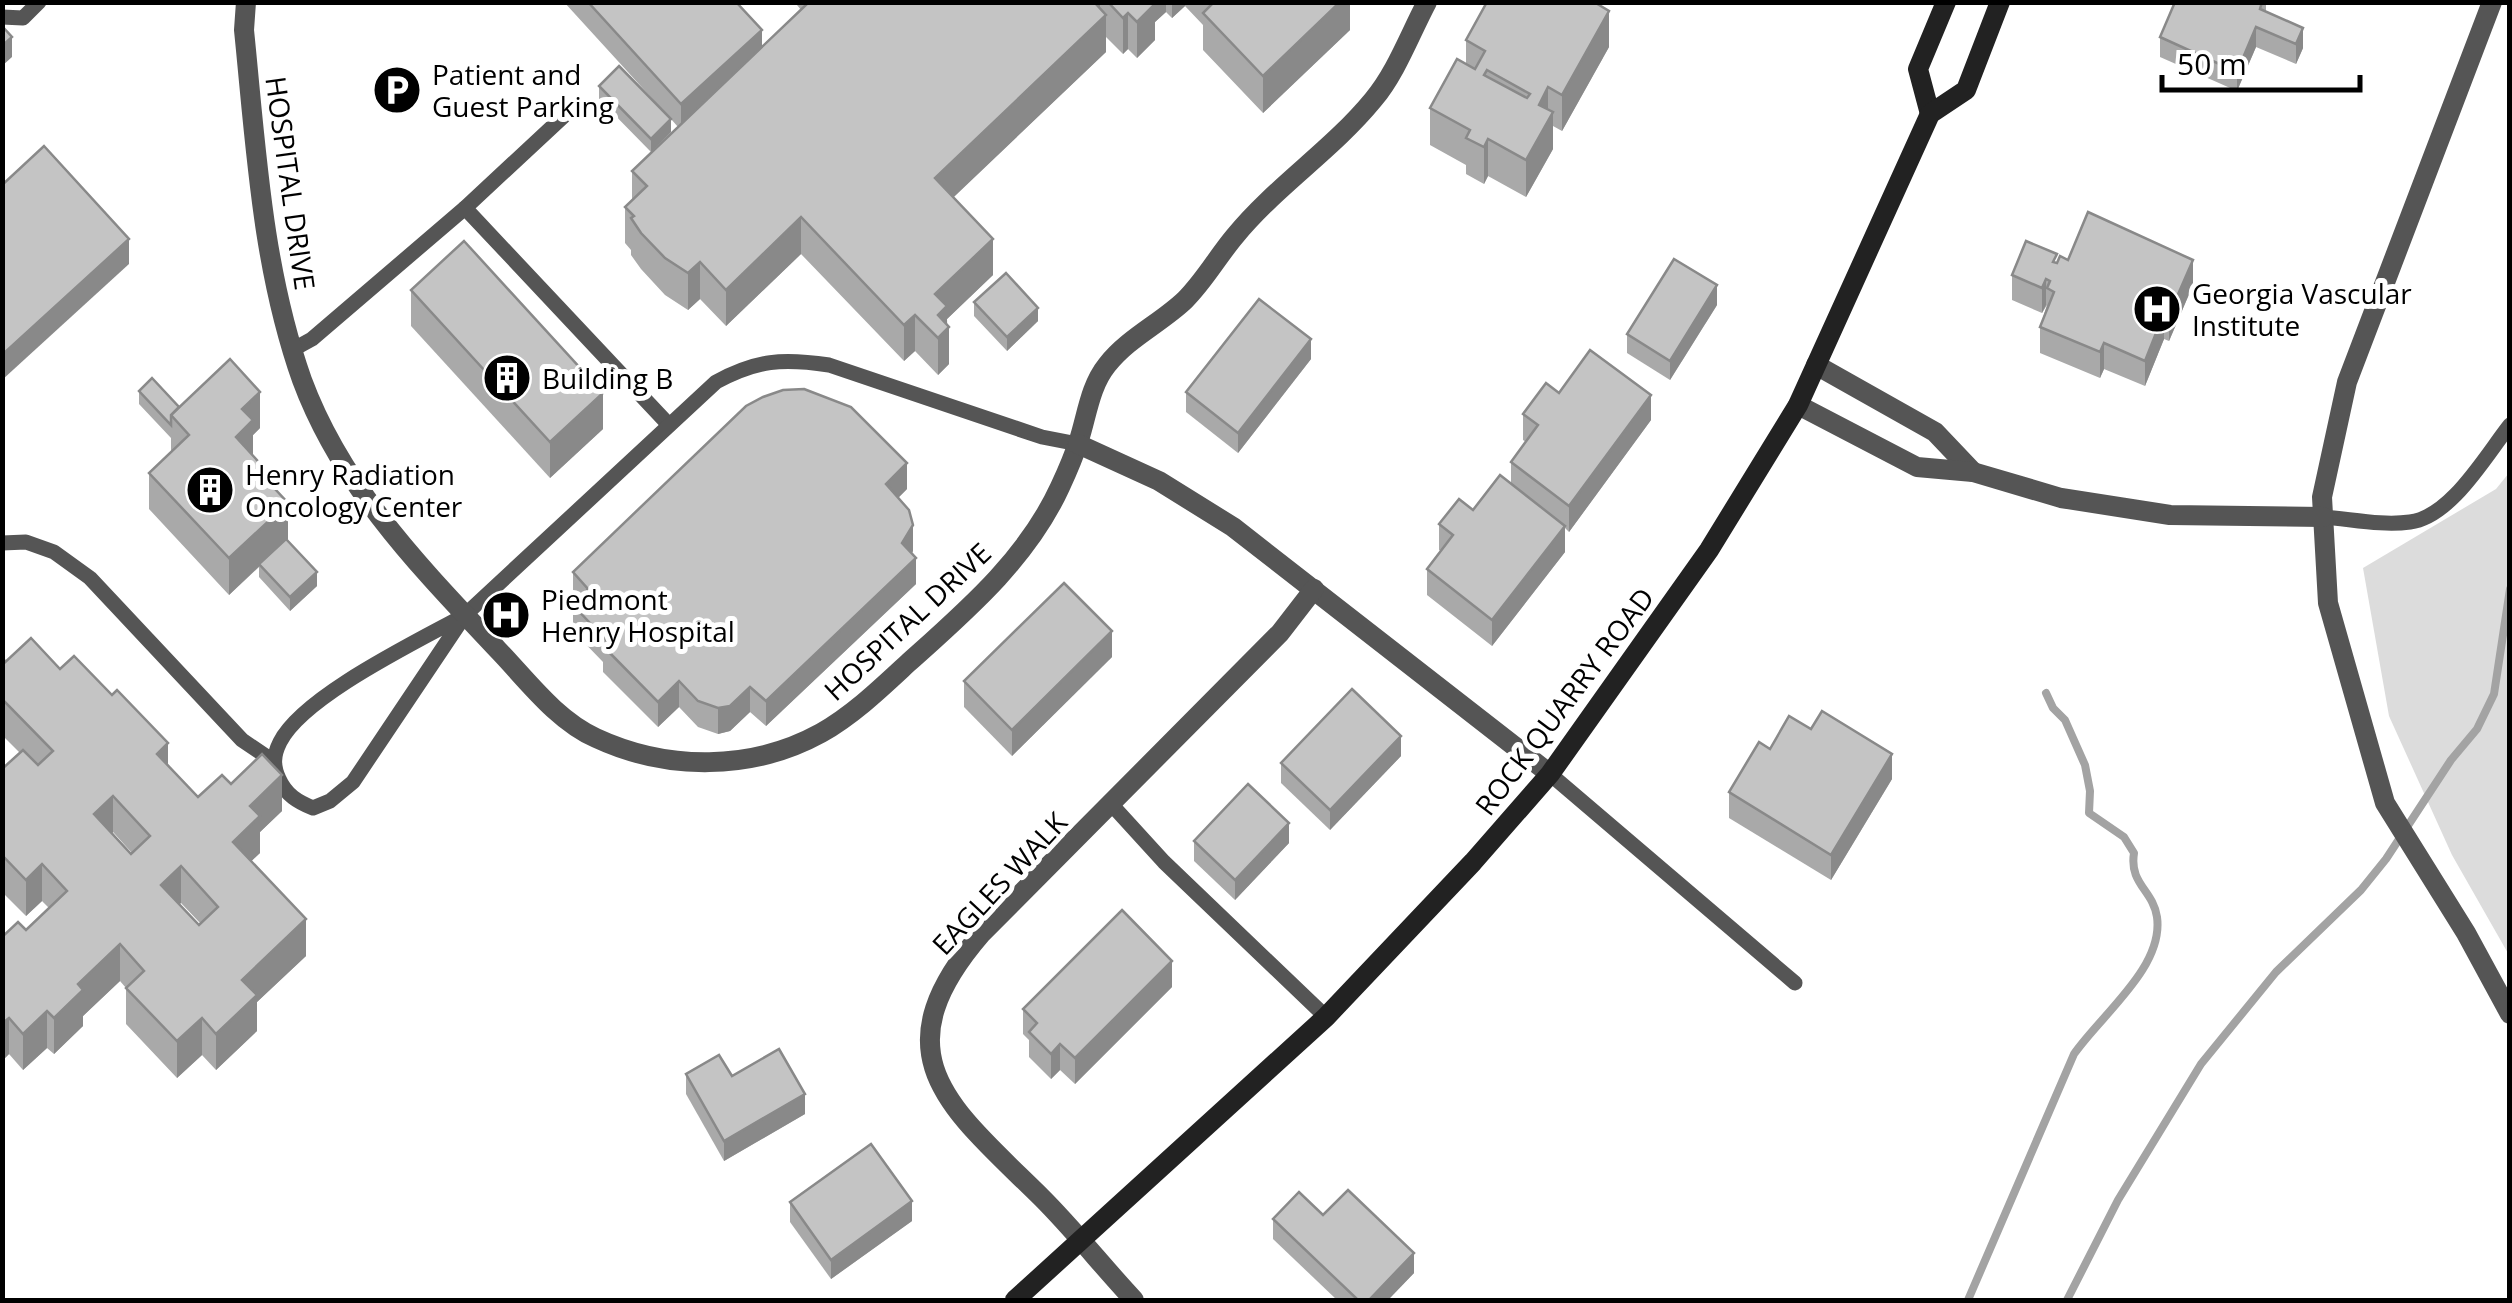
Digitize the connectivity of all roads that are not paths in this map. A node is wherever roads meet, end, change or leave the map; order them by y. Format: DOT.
graph roads {
  1 [pos="39,2"];
  2 [pos="246,2"];
  3 [pos="1428,2"];
  4 [pos="1946,2"];
  5 [pos="2000,2"];
  6 [pos="2492,2"];
  7 [pos="2,17"];
  8 [pos="566,114"];
  9 [pos="1930,114"];
  10 [pos="464,208"];
  11 [pos="292,350"];
  12 [pos="1816,365"];
  13 [pos="1798,405"];
  14 [pos="2510,425"];
  15 [pos="669,426"];
  16 [pos="1078,444"];
  17 [pos="1973,472"];
  18 [pos="2323,516"];
  19 [pos="2,543"];
  20 [pos="1314,589"];
  21 [pos="465,615"];
  22 [pos="273,761"];
  23 [pos="1550,774"];
  24 [pos="1112,806"];
  25 [pos="1795,983"];
  26 [pos="2510,1014"];
  27 [pos="1326,1017"];
  28 [pos="1084,1241"];
  29 [pos="1016,1300"];
  30 [pos="1134,1300"];
  1 -- 7 [label="lane"];
  2 -- 11 [label="street, HOSPITAL DRIVE"];
  3 -- 16 [label="street, HOSPITAL DRIVE"];
  4 -- 9 [label="street"];
  5 -- 9 [label="street, ROCK QUARRY ROAD"];
  6 -- 18 [label="street"];
  8 -- 10 [label="lane"];
  9 -- 12 [label="street, ROCK QUARRY ROAD"];
  10 -- 11 [label="lane"];
  10 -- 15 [label="lane"];
  11 -- 21 [label="street, HOSPITAL DRIVE"];
  12 -- 13 [label="street, ROCK QUARRY ROAD"];
  12 -- 17 [label="street"];
  13 -- 17 [label="street"];
  13 -- 23 [label="street, ROCK QUARRY ROAD"];
  14 -- 18 [label="lane"];
  15 -- 16 [label="lane"];
  15 -- 21 [label="lane"];
  16 -- 20 [label="street"];
  16 -- 21 [label="street, HOSPITAL DRIVE"];
  17 -- 18 [label="street"];
  18 -- 26 [label="street"];
  19 -- 22 [label="lane"];
  20 -- 23 [label="street"];
  20 -- 24 [label="street, EAGLES WALK"];
  21 -- 22 [label="lane"];
  21 -- 22 [label="lane"];
  23 -- 25 [label="lane"];
  23 -- 27 [label="street, ROCK QUARRY ROAD"];
  24 -- 27 [label="lane"];
  24 -- 28 [label="street, EAGLES WALK"];
  27 -- 28 [label="street, ROCK QUARRY ROAD"];
  28 -- 29 [label="street, ROCK QUARRY ROAD"];
  28 -- 30 [label="street, EAGLES WALK"];
}
